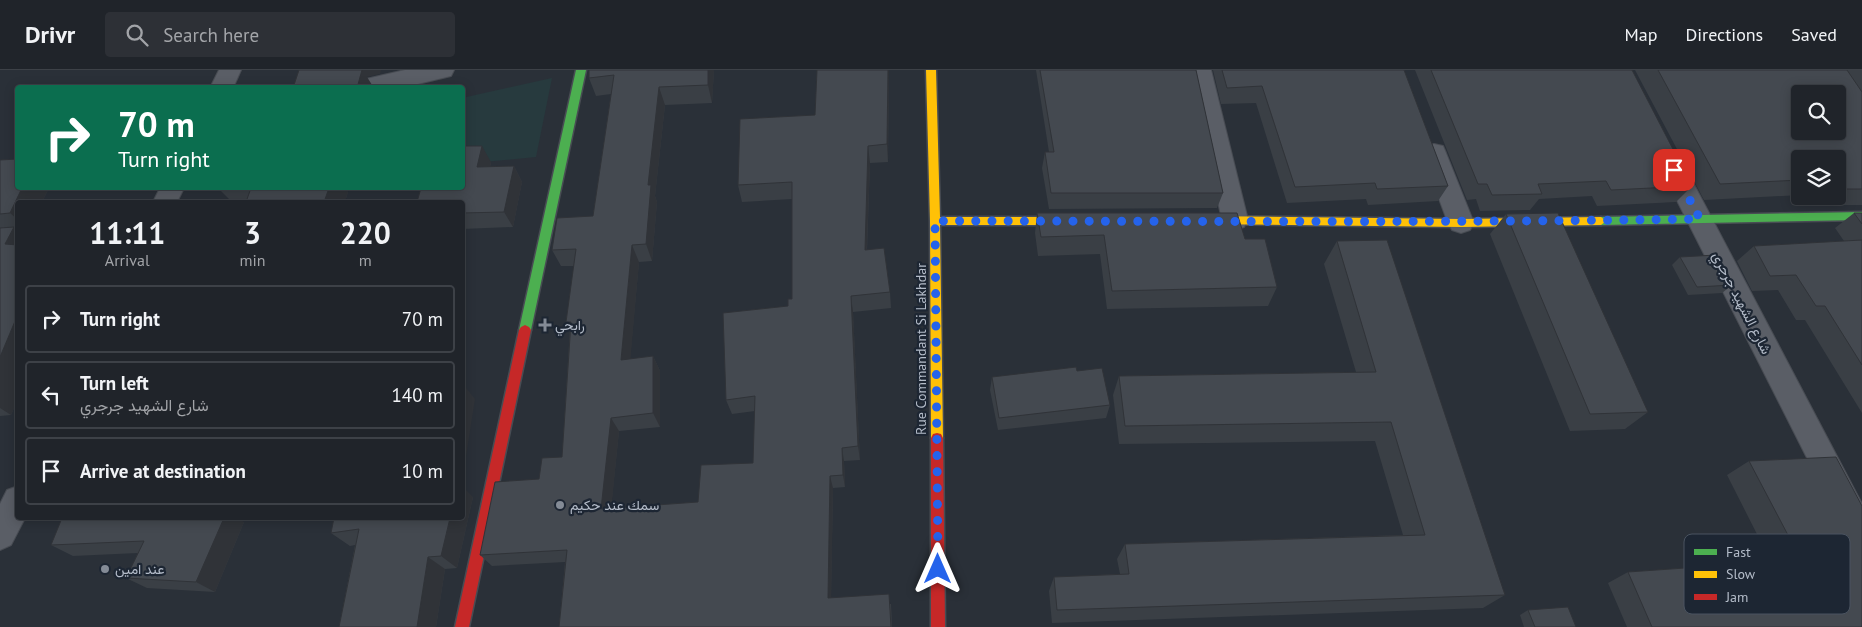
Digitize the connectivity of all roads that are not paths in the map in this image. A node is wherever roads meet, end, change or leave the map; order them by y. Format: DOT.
graph roads {
  1 [pos="230,70"];
  2 [pos="443,70"];
  3 [pos="581,70"];
  4 [pos="931,70"];
  5 [pos="1200,70"];
  6 [pos="222,85"];
  7 [pos="375,85"];
  8 [pos="1427,133"];
  9 [pos="1659,140"];
  10 [pos="1862,216"];
  11 [pos="1700,219"];
  12 [pos="1185,220"];
  13 [pos="1235,220"];
  14 [pos="935,221"];
  15 [pos="1085,221"];
  16 [pos="1461,223"];
  17 [pos="15,506"];
  18 [pos="0,535"];
  19 [pos="1862,535"];
  20 [pos="462,627"];
  21 [pos="938,627"];
  1 -- 6 [label="street"];
  2 -- 7 [label="street"];
  3 -- 20 [label="street"];
  4 -- 14 [label="street, Rue Commandant Si Lakhdar"];
  5 -- 13 [label="street"];
  8 -- 16 [label="street"];
  9 -- 11 [label="street, شارع الشهيد جرجري"];
  10 -- 11 [label="street"];
  11 -- 16 [label="street"];
  11 -- 19 [label="street, شارع الشهيد جرجري"];
  12 -- 13 [label="street"];
  13 -- 16 [label="street"];
  14 -- 15 [label="street"];
  14 -- 21 [label="street, Rue Commandant Si Lakhdar"];
  17 -- 18 [label="street"];
}
